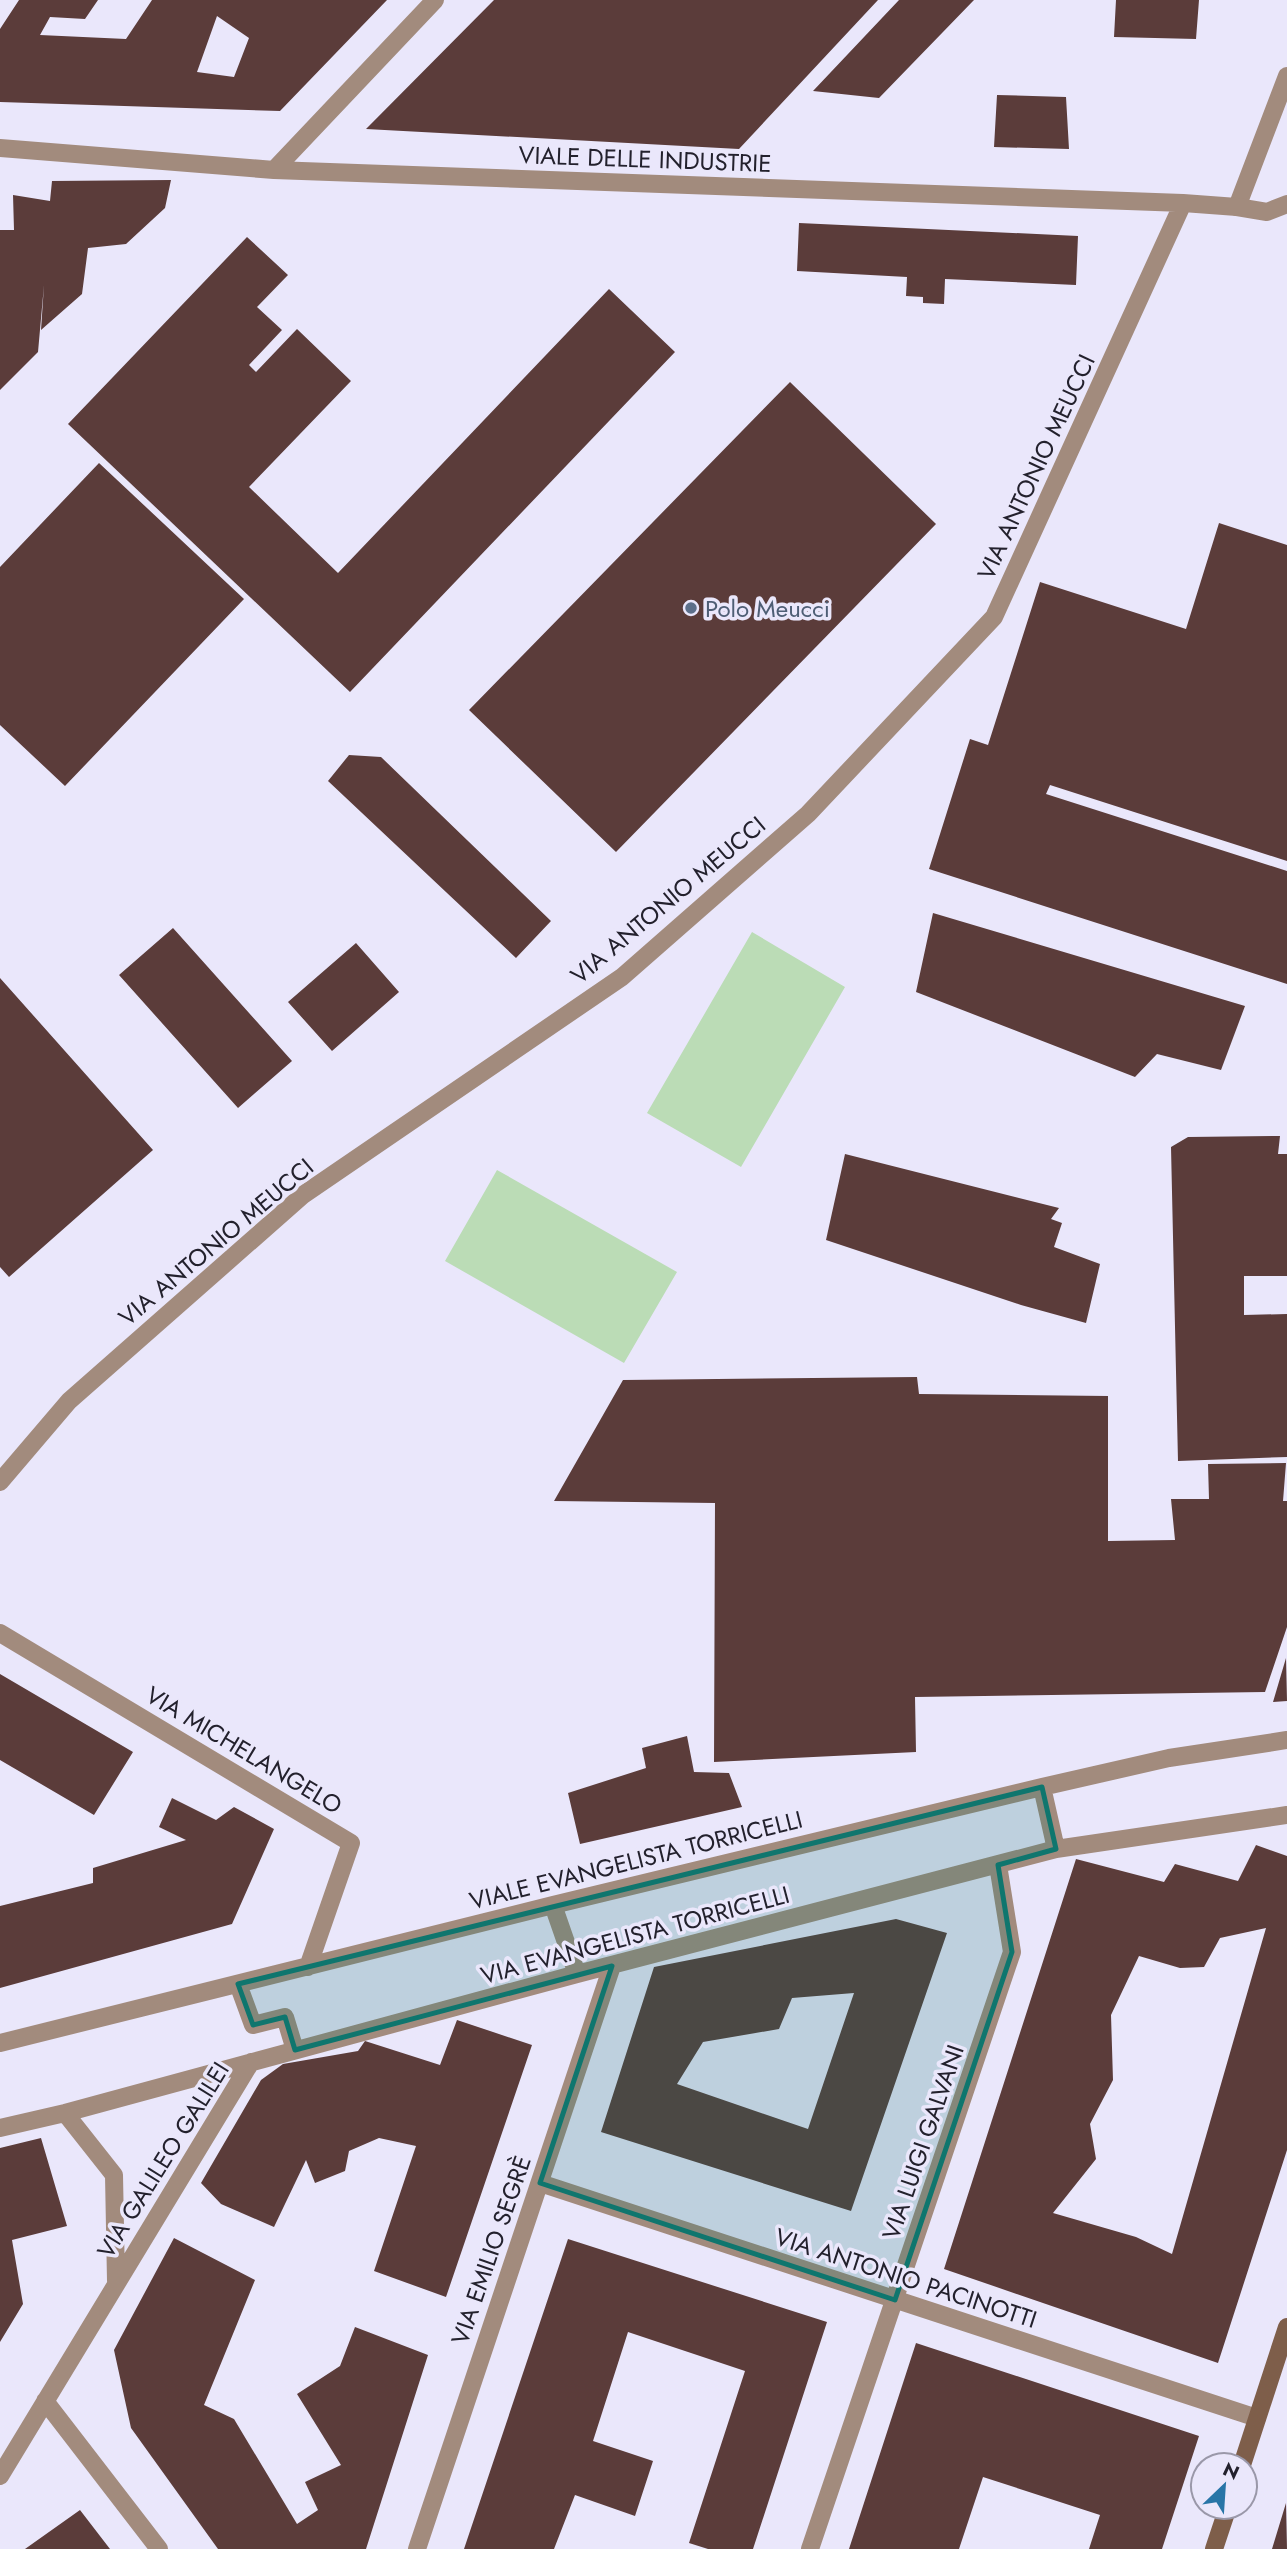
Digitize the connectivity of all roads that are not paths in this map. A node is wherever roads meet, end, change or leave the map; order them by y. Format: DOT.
graph roads {
  1 [pos="435,0"];
  2 [pos="1287,76"];
  3 [pos="0,148"];
  4 [pos="274,170"];
  5 [pos="1183,203"];
  6 [pos="1287,204"];
  7 [pos="1237,207"];
  8 [pos="0,1482"];
  9 [pos="0,1633"];
  10 [pos="1287,1740"];
  11 [pos="1042,1787"];
  12 [pos="1287,1815"];
  13 [pos="1056,1849"];
  14 [pos="998,1865"];
  15 [pos="553,1905"];
  16 [pos="612,1966"];
  17 [pos="308,1967"];
  18 [pos="577,1974"];
  19 [pos="238,1984"];
  20 [pos="0,2043"];
  21 [pos="295,2050"];
  22 [pos="251,2062"];
  23 [pos="65,2113"];
  24 [pos="2,2125"];
  25 [pos="540,2183"];
  26 [pos="116,2283"];
  27 [pos="895,2300"];
  28 [pos="1287,2327"];
  29 [pos="45,2401"];
  30 [pos="1257,2418"];
  31 [pos="1246,2451"];
  32 [pos="0,2476"];
  33 [pos="1223,2521"];
  34 [pos="159,2549"];
  35 [pos="417,2549"];
  36 [pos="810,2549"];
  37 [pos="1214,2549"];
  1 -- 4 [label="street"];
  2 -- 7 [label="street"];
  3 -- 4 [label="street, VIALE DELLE INDUSTRIE"];
  4 -- 5 [label="street, VIALE DELLE INDUSTRIE"];
  5 -- 7 [label="street, VIALE DELLE INDUSTRIE"];
  5 -- 8 [label="street, VIA ANTONIO MEUCCI"];
  6 -- 7 [label="street, VIALE DELLE INDUSTRIE"];
  9 -- 17 [label="street, VIA MICHELANGELO"];
  10 -- 11 [label="street, VIALE EVANGELISTA TORRICELLI"];
  11 -- 13 [label="street"];
  11 -- 15 [label="street, VIALE EVANGELISTA TORRICELLI"];
  12 -- 13 [label="street, VIA EVANGELISTA TORRICELLI"];
  13 -- 14 [label="street, VIA EVANGELISTA TORRICELLI"];
  14 -- 16 [label="street, VIA EVANGELISTA TORRICELLI"];
  14 -- 27 [label="street, VIA LUIGI GALVANI"];
  15 -- 17 [label="street, VIALE EVANGELISTA TORRICELLI"];
  15 -- 18 [label="street"];
  16 -- 18 [label="street, VIA EVANGELISTA TORRICELLI"];
  16 -- 25 [label="street, VIA EMILIO SEGRÈ"];
  17 -- 19 [label="street, VIALE EVANGELISTA TORRICELLI"];
  18 -- 21 [label="street, VIA EVANGELISTA TORRICELLI"];
  19 -- 20 [label="street, VIALE EVANGELISTA TORRICELLI"];
  19 -- 21 [label="street"];
  21 -- 22 [label="street, VIA EVANGELISTA TORRICELLI"];
  22 -- 23 [label="street, VIA EVANGELISTA TORRICELLI"];
  22 -- 26 [label="street, VIA GALILEO GALILEI"];
  23 -- 24 [label="street, VIA EVANGELISTA TORRICELLI"];
  23 -- 26 [label="street, VIA GALILEO GALILEI"];
  25 -- 27 [label="street, VIA ANTONIO PACINOTTI"];
  25 -- 35 [label="street, VIA EMILIO SEGRÈ"];
  26 -- 29 [label="street, VIA GALILEO GALILEI"];
  27 -- 30 [label="street, VIA ANTONIO PACINOTTI"];
  27 -- 36 [label="street, VIA LUIGI GALVANI"];
  28 -- 30 [label="street"];
  29 -- 32 [label="street, VIA GALILEO GALILEI"];
  29 -- 34 [label="street"];
  30 -- 31 [label="street"];
  33 -- 37 [label="street"];
}
